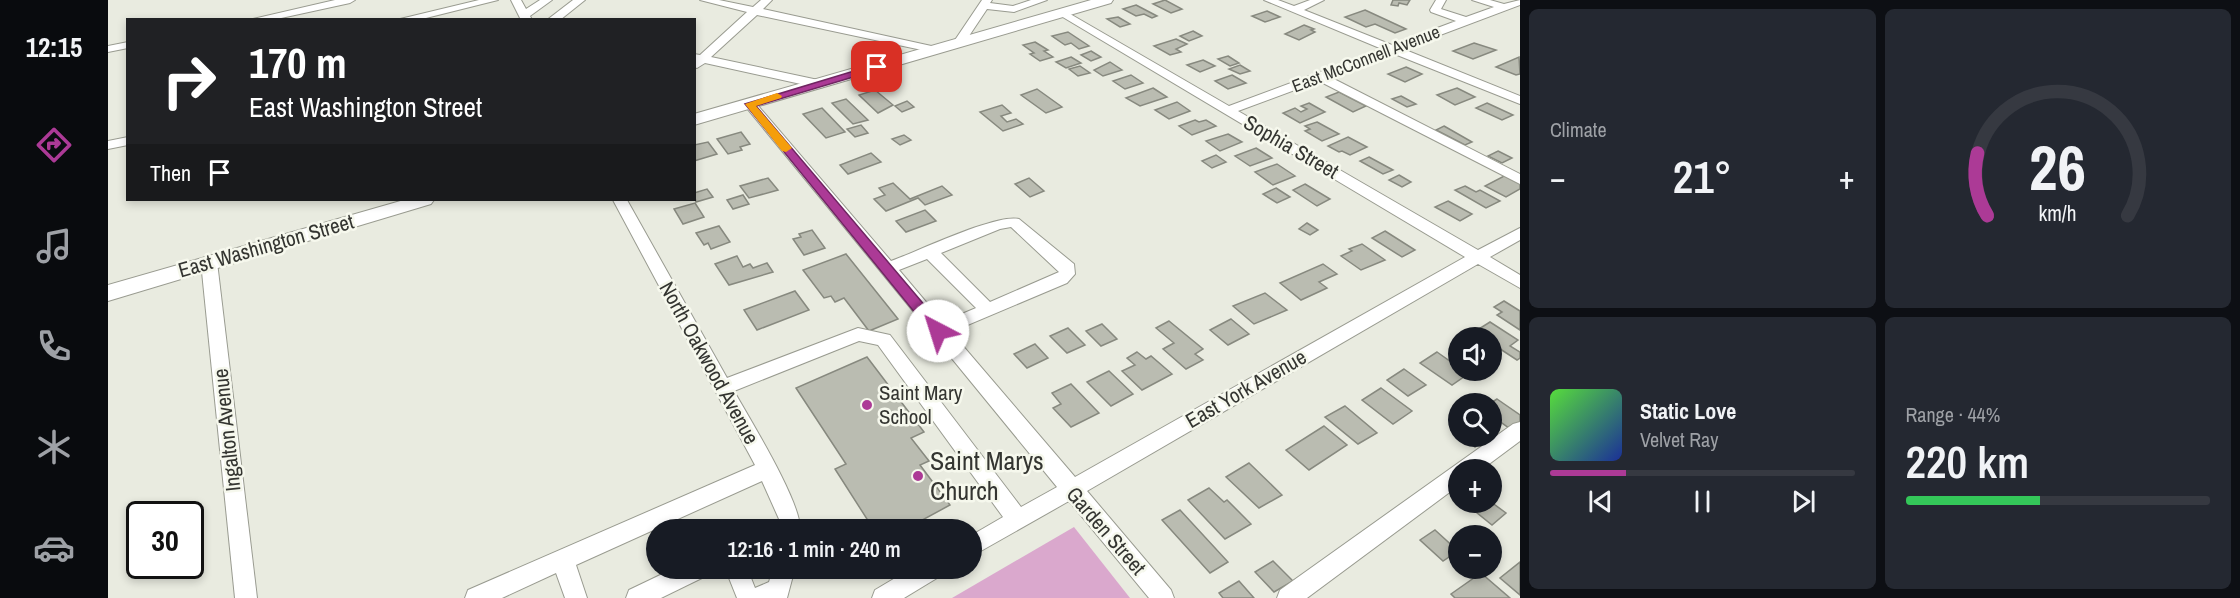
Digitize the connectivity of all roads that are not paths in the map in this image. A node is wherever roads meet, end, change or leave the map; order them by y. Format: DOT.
graph roads {
  1 [pos="350,0"];
  2 [pos="494,0"];
  3 [pos="516,0"];
  4 [pos="548,0"];
  5 [pos="580,0"];
  6 [pos="705,0"];
  7 [pos="767,0"];
  8 [pos="1042,0"];
  9 [pos="1106,0"];
  10 [pos="1269,0"];
  11 [pos="1320,0"];
  12 [pos="1441,0"];
  13 [pos="1477,0"];
  14 [pos="1520,1"];
  15 [pos="985,2"];
  16 [pos="1503,7"];
  17 [pos="1295,10"];
  18 [pos="755,11"];
  19 [pos="1520,12"];
  20 [pos="1061,13"];
  21 [pos="526,17"];
  22 [pos="264,18"];
  23 [pos="410,18"];
  24 [pos="555,18"];
  25 [pos="1466,21"];
  26 [pos="958,43"];
  27 [pos="126,45"];
  28 [pos="108,49"];
  29 [pos="1392,49"];
  30 [pos="936,50"];
  31 [pos="697,60"];
  32 [pos="1321,77"];
  33 [pos="819,84"];
  34 [pos="1520,100"];
  35 [pos="750,104"];
  36 [pos="1228,111"];
  37 [pos="696,119"];
  38 [pos="126,141"];
  39 [pos="108,145"];
  40 [pos="1520,180"];
  41 [pos="421,201"];
  42 [pos="622,201"];
  43 [pos="1520,233"];
  44 [pos="930,252"];
  45 [pos="1479,256"];
  46 [pos="209,262"];
  47 [pos="887,269"];
  48 [pos="1520,282"];
  49 [pos="108,292"];
  50 [pos="988,310"];
  51 [pos="938,331"];
  52 [pos="723,387"];
  53 [pos="1520,430"];
  54 [pos="1481,459"];
  55 [pos="768,470"];
  56 [pos="1448,482"];
  57 [pos="1070,490"];
  58 [pos="790,519"];
  59 [pos="1017,520"];
  60 [pos="982,540"];
  61 [pos="562,560"];
  62 [pos="677,579"];
  63 [pos="740,579"];
  64 [pos="915,579"];
  65 [pos="780,585"];
  66 [pos="246,598"];
  67 [pos="476,598"];
  68 [pos="576,598"];
  69 [pos="637,598"];
  70 [pos="747,598"];
  71 [pos="759,598"];
  72 [pos="883,598"];
  73 [pos="1163,598"];
  74 [pos="1288,598"];
  1 -- 22 [label="street"];
  2 -- 23 [label="street"];
  3 -- 21 [label="street"];
  4 -- 21 [label="street"];
  5 -- 24 [label="street"];
  6 -- 18 [label="street"];
  7 -- 18 [label="street"];
  8 -- 15 [label="street"];
  9 -- 20 [label="main road"];
  10 -- 17 [label="street"];
  11 -- 17 [label="street"];
  12 -- 25 [label="street"];
  13 -- 16 [label="street"];
  14 -- 16 [label="street, East McConnell Avenue"];
  15 -- 26 [label="street"];
  16 -- 19 [label="street"];
  16 -- 25 [label="street, East McConnell Avenue"];
  17 -- 29 [label="street"];
  18 -- 30 [label="street"];
  18 -- 31 [label="street"];
  20 -- 26 [label="main road"];
  20 -- 36 [label="street, Sophia Street"];
  25 -- 29 [label="street, East McConnell Avenue"];
  26 -- 30 [label="main road"];
  27 -- 28 [label="street"];
  29 -- 32 [label="street, East McConnell Avenue"];
  29 -- 34 [label="street"];
  30 -- 33 [label="main road"];
  31 -- 33 [label="street"];
  32 -- 36 [label="street, East McConnell Avenue"];
  32 -- 40 [label="street"];
  33 -- 35 [label="main road"];
  35 -- 37 [label="main road"];
  35 -- 47 [label="street, Garden Street"];
  36 -- 45 [label="street, Sophia Street"];
  38 -- 39 [label="street"];
  41 -- 46 [label="main road, East Washington Street"];
  42 -- 52 [label="street, North Oakwood Avenue"];
  43 -- 45 [label="street, East York Avenue"];
  44 -- 47 [label="street"];
  44 -- 50 [label="street"];
  44 -- 50 [label="street"];
  45 -- 48 [label="street, Sophia Street"];
  45 -- 57 [label="street, East York Avenue"];
  46 -- 49 [label="main road, East Washington Street"];
  46 -- 66 [label="street, Ingalton Avenue"];
  47 -- 51 [label="street, Garden Street"];
  50 -- 51 [label="street"];
  51 -- 57 [label="street, Garden Street"];
  52 -- 55 [label="street, North Oakwood Avenue"];
  52 -- 59 [label="street"];
  53 -- 54 [label="street"];
  55 -- 58 [label="street, North Oakwood Avenue"];
  55 -- 61 [label="street"];
  56 -- 74 [label="street"];
  57 -- 59 [label="street, East York Avenue"];
  57 -- 73 [label="street, Garden Street"];
  59 -- 60 [label="street, East York Avenue"];
  61 -- 67 [label="street"];
  61 -- 68 [label="street"];
  62 -- 69 [label="street"];
  63 -- 70 [label="street"];
  64 -- 72 [label="street"];
  65 -- 71 [label="street"];
}
